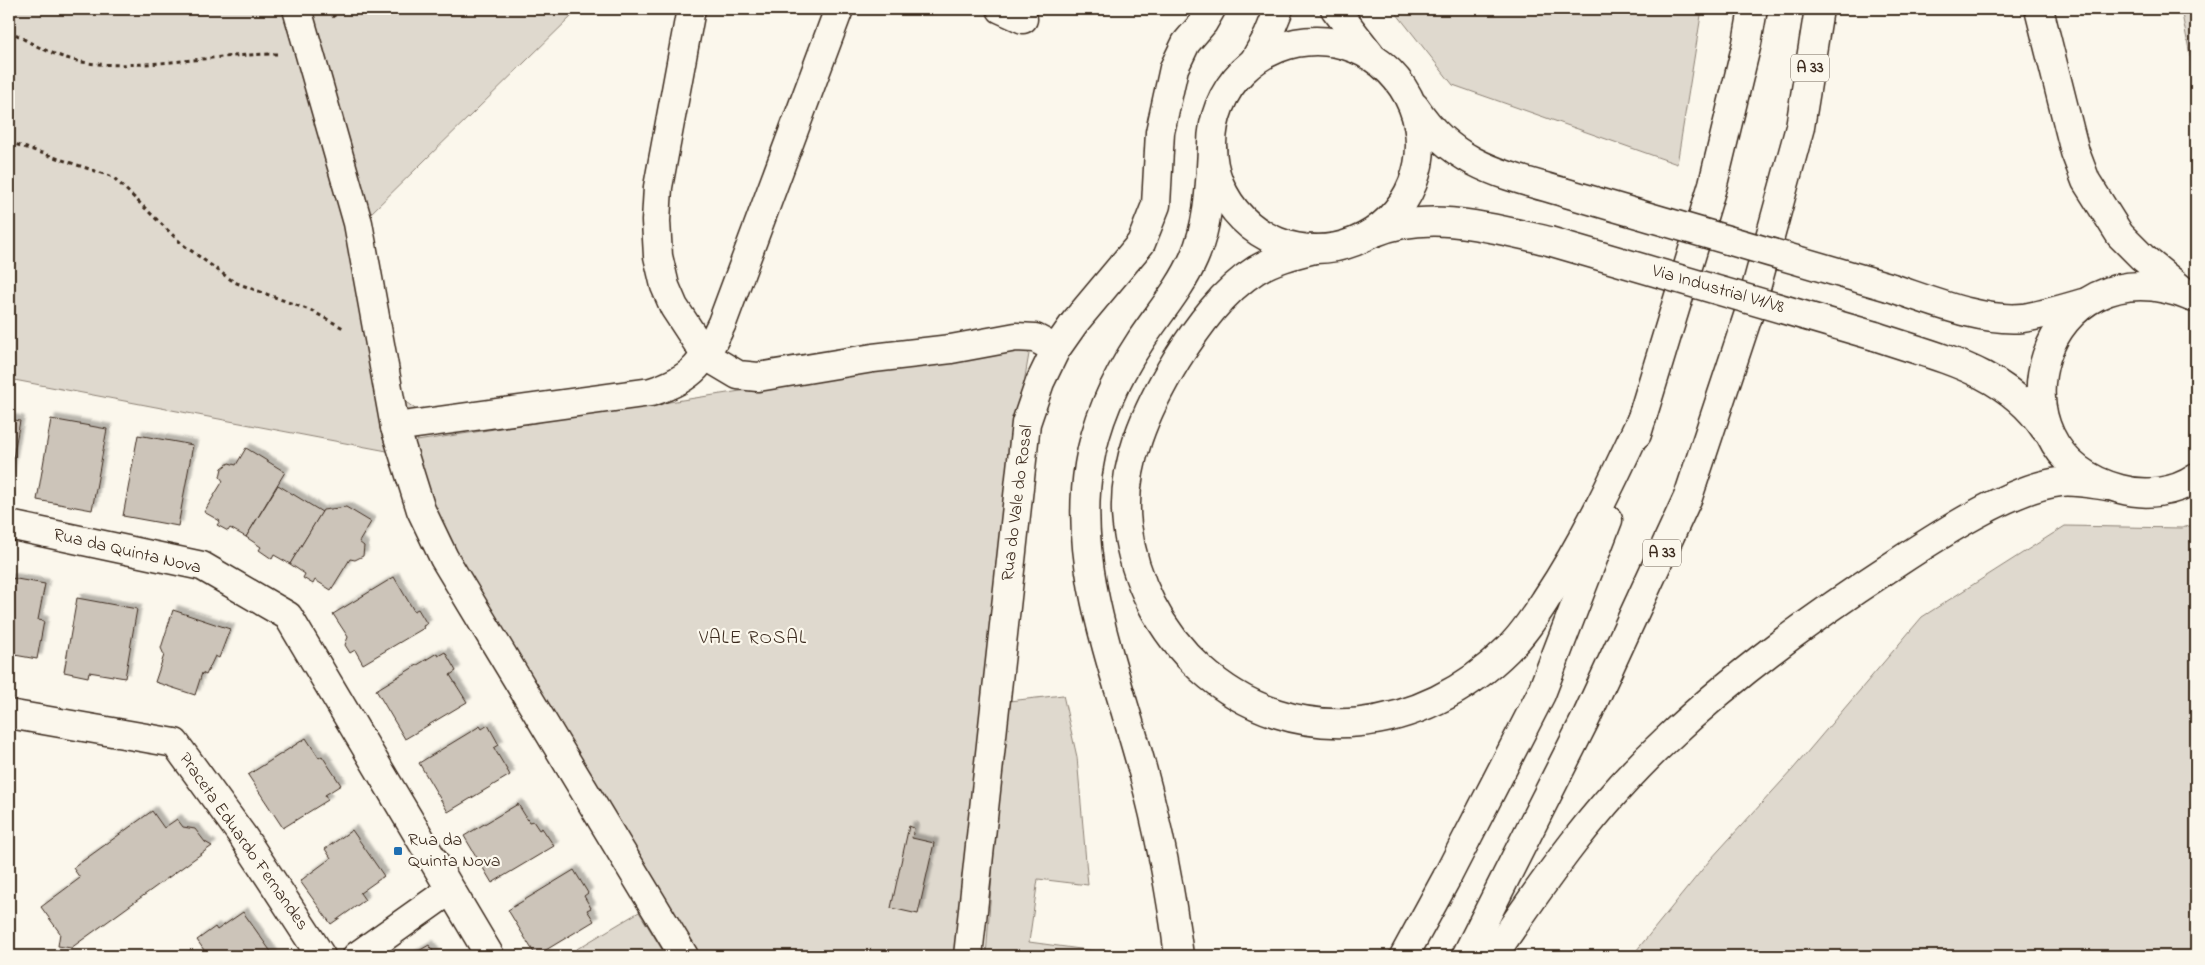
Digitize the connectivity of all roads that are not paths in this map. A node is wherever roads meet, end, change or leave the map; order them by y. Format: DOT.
graph roads {
  1 [pos="297,9"];
  2 [pos="691,9"];
  3 [pos="839,9"];
  4 [pos="1211,9"];
  5 [pos="1279,9"];
  6 [pos="1335,9"];
  7 [pos="1753,9"];
  8 [pos="1819,9"];
  9 [pos="2039,9"];
  10 [pos="1374,59"];
  11 [pos="1254,61"];
  12 [pos="1409,99"];
  13 [pos="1212,149"];
  14 [pos="1356,241"];
  15 [pos="1315,249"];
  16 [pos="2194,298"];
  17 [pos="2086,302"];
  18 [pos="1056,349"];
  19 [pos="706,356"];
  20 [pos="1642,418"];
  21 [pos="395,427"];
  22 [pos="2053,439"];
  23 [pos="2194,480"];
  24 [pos="2108,486"];
  25 [pos="9,525"];
  26 [pos="9,714"];
  27 [pos="450,890"];
  28 [pos="321,956"];
  29 [pos="357,956"];
  30 [pos="490,956"];
  31 [pos="684,956"];
  32 [pos="968,956"];
  33 [pos="1179,956"];
  34 [pos="1404,956"];
  35 [pos="1466,956"];
  36 [pos="1493,956"];
  1 -- 21 [label="main road"];
  2 -- 19 [label="main road"];
  3 -- 19 [label="main road"];
  4 -- 18 [label="main road, Rua do Vale do Rosal"];
  5 -- 11 [label="main road"];
  6 -- 10 [label="main road"];
  7 -- 20 [label="main road"];
  8 -- 35 [label="main road, A 33"];
  9 -- 16 [label="main road"];
  10 -- 11 [label="main road"];
  10 -- 12 [label="main road"];
  11 -- 13 [label="main road"];
  12 -- 14 [label="main road"];
  12 -- 17 [label="main road, bridge"];
  13 -- 15 [label="main road"];
  13 -- 33 [label="main road"];
  14 -- 15 [label="main road"];
  14 -- 22 [label="main road, Via Industrial V1/V8, bridge"];
  15 -- 20 [label="main road"];
  16 -- 17 [label="main road"];
  17 -- 22 [label="main road"];
  18 -- 19 [label="main road"];
  18 -- 32 [label="main road, Rua do Vale do Rosal"];
  19 -- 21 [label="main road"];
  20 -- 34 [label="main road"];
  21 -- 31 [label="main road"];
  22 -- 24 [label="main road"];
  23 -- 24 [label="main road"];
  24 -- 36 [label="main road"];
  25 -- 27 [label="main road, Rua da Quinta Nova"];
  26 -- 28 [label="main road, Praceta Eduardo Fernandes"];
  27 -- 29 [label="main road"];
  27 -- 30 [label="main road, Rua da Quinta Nova"];
}
